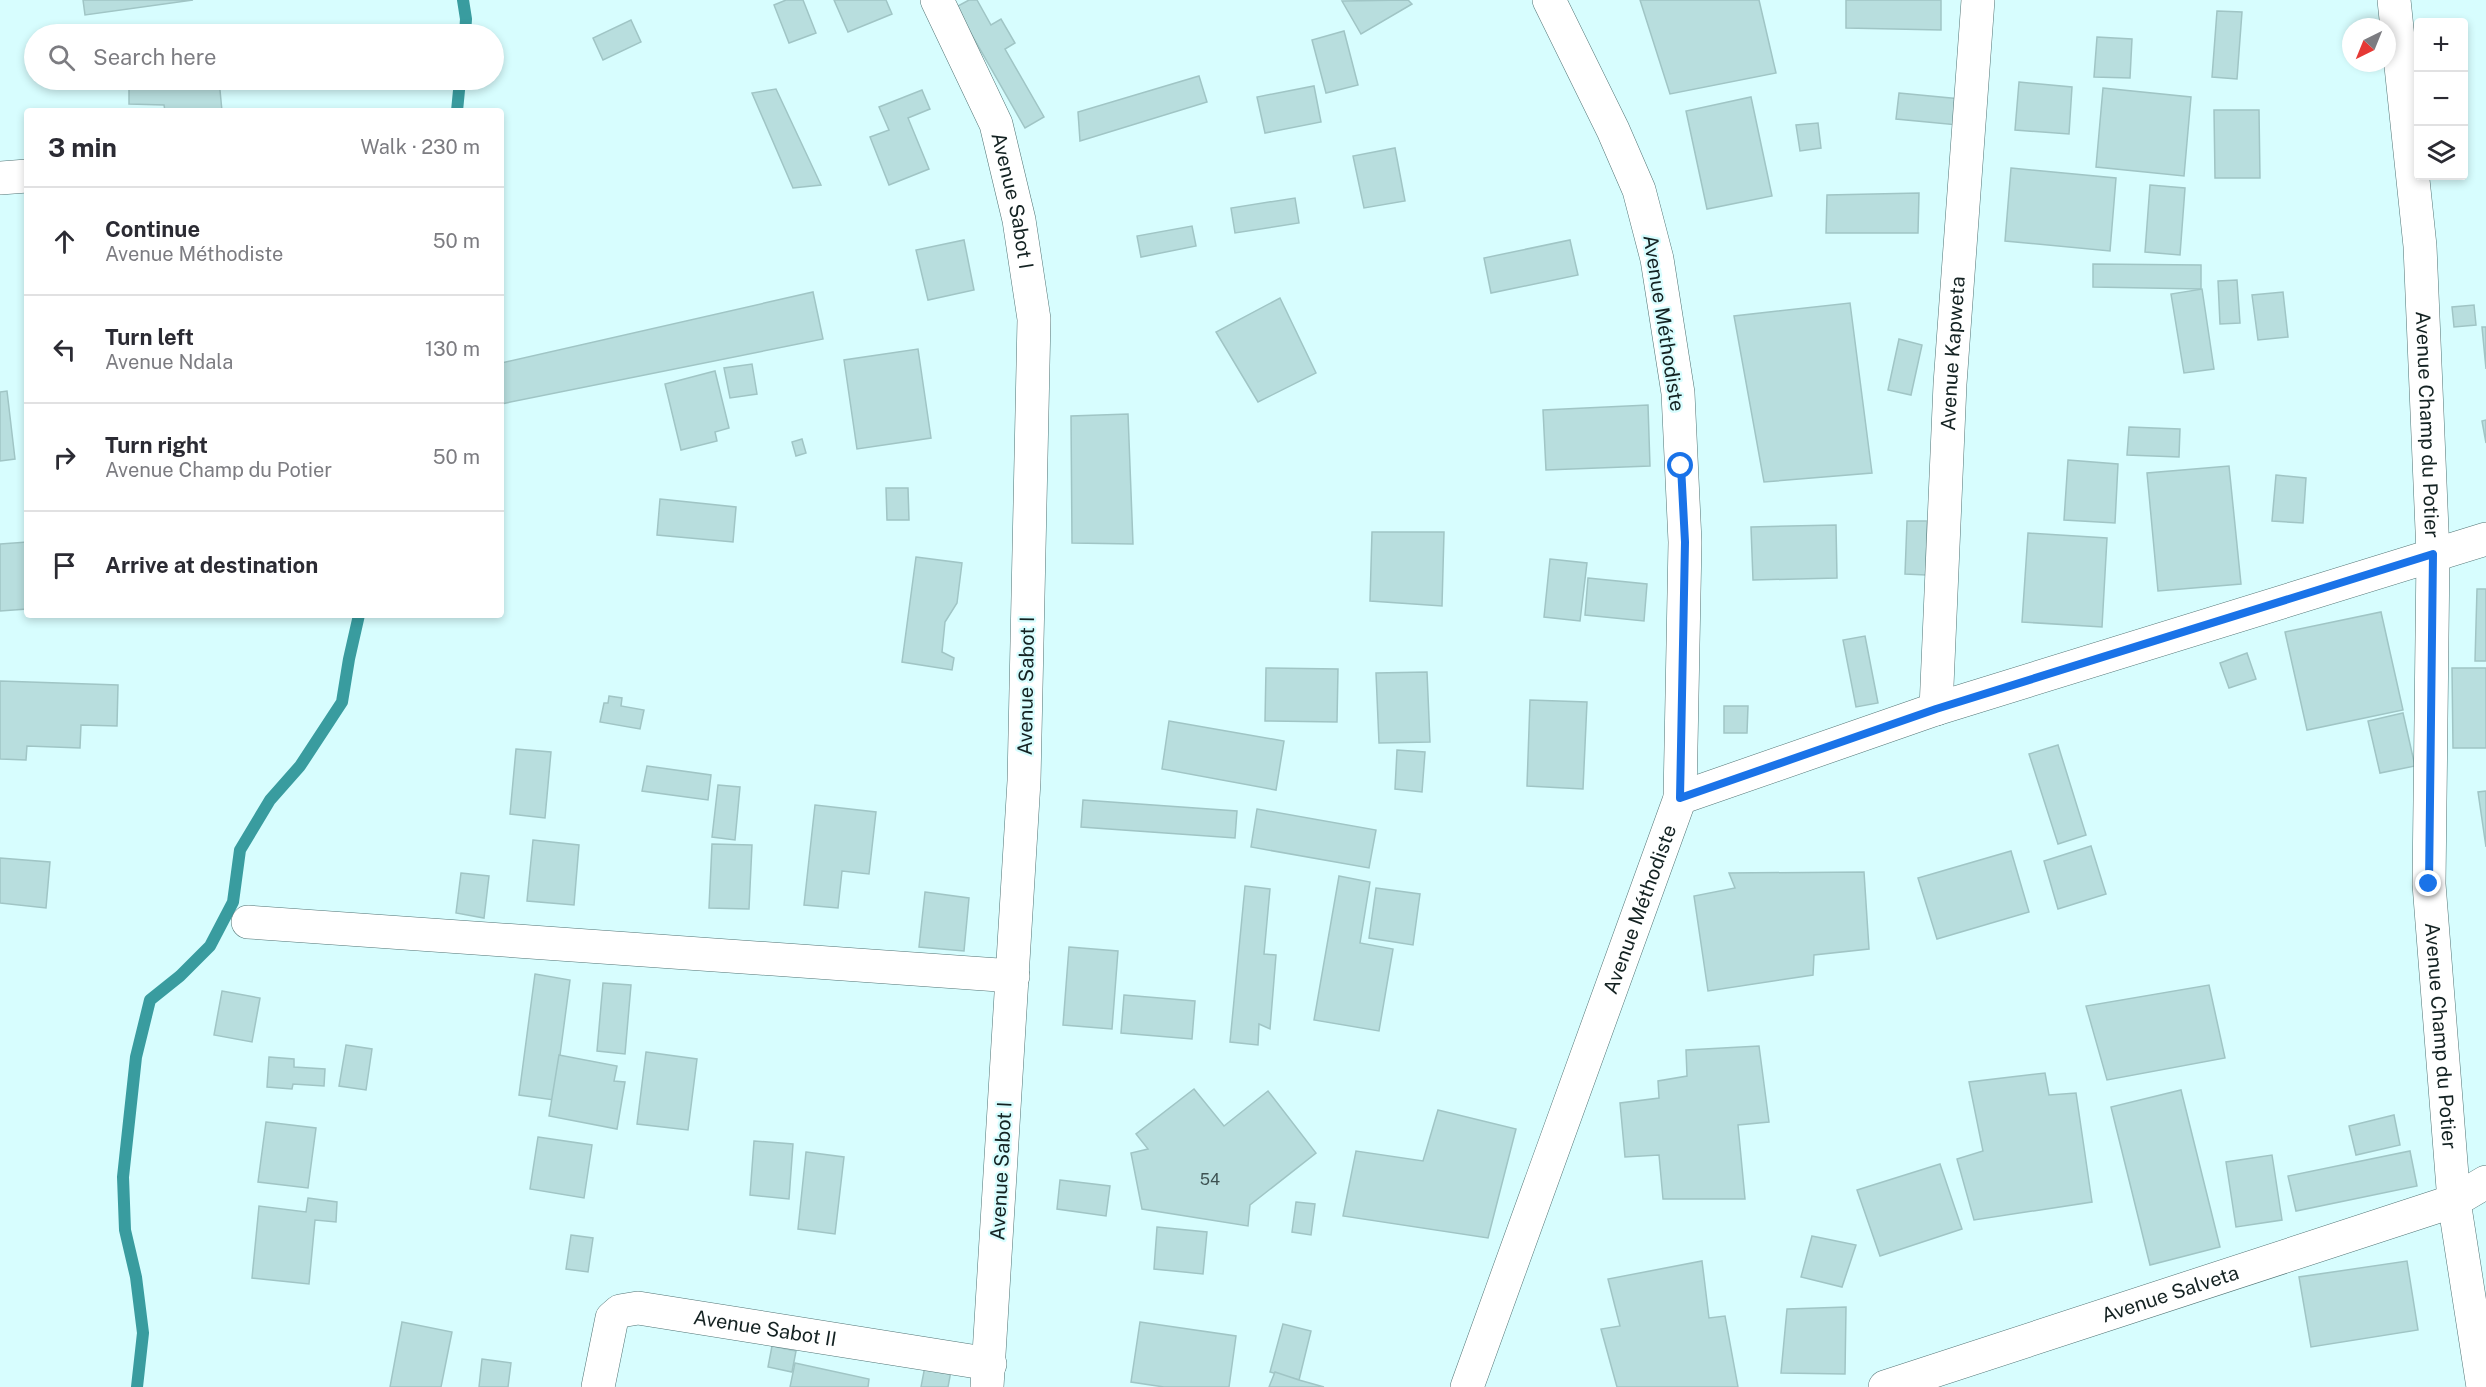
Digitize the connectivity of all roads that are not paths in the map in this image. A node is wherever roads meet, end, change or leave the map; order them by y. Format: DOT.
graph roads {
  1 [pos="937,0"];
  2 [pos="1549,0"];
  3 [pos="1978,0"];
  4 [pos="2394,0"];
  5 [pos="24,176"];
  6 [pos="0,178"];
  7 [pos="2486,539"];
  8 [pos="2433,554"];
  9 [pos="1936,709"];
  10 [pos="1680,798"];
  11 [pos="248,922"];
  12 [pos="1013,975"];
  13 [pos="2486,1182"];
  14 [pos="2454,1201"];
  15 [pos="989,1375"];
  16 [pos="598,1387"];
  17 [pos="1467,1387"];
  18 [pos="1885,1387"];
  19 [pos="2483,1387"];
  1 -- 12 [label="street, Avenue Sabot I"];
  2 -- 10 [label="street, Avenue Méthodiste"];
  3 -- 9 [label="street, Avenue Kapweta"];
  4 -- 8 [label="street, Avenue Champ du Potier"];
  5 -- 6 [label="street"];
  7 -- 8 [label="street"];
  8 -- 9 [label="street"];
  8 -- 14 [label="street, Avenue Champ du Potier"];
  9 -- 10 [label="street"];
  10 -- 17 [label="street, Avenue Méthodiste"];
  11 -- 12 [label="street"];
  12 -- 15 [label="street, Avenue Sabot I"];
  13 -- 14 [label="street, Avenue Salveta"];
  14 -- 18 [label="street, Avenue Salveta"];
  14 -- 19 [label="street, Avenue Champ du Potier"];
  15 -- 16 [label="street, Avenue Sabot II"];
}
